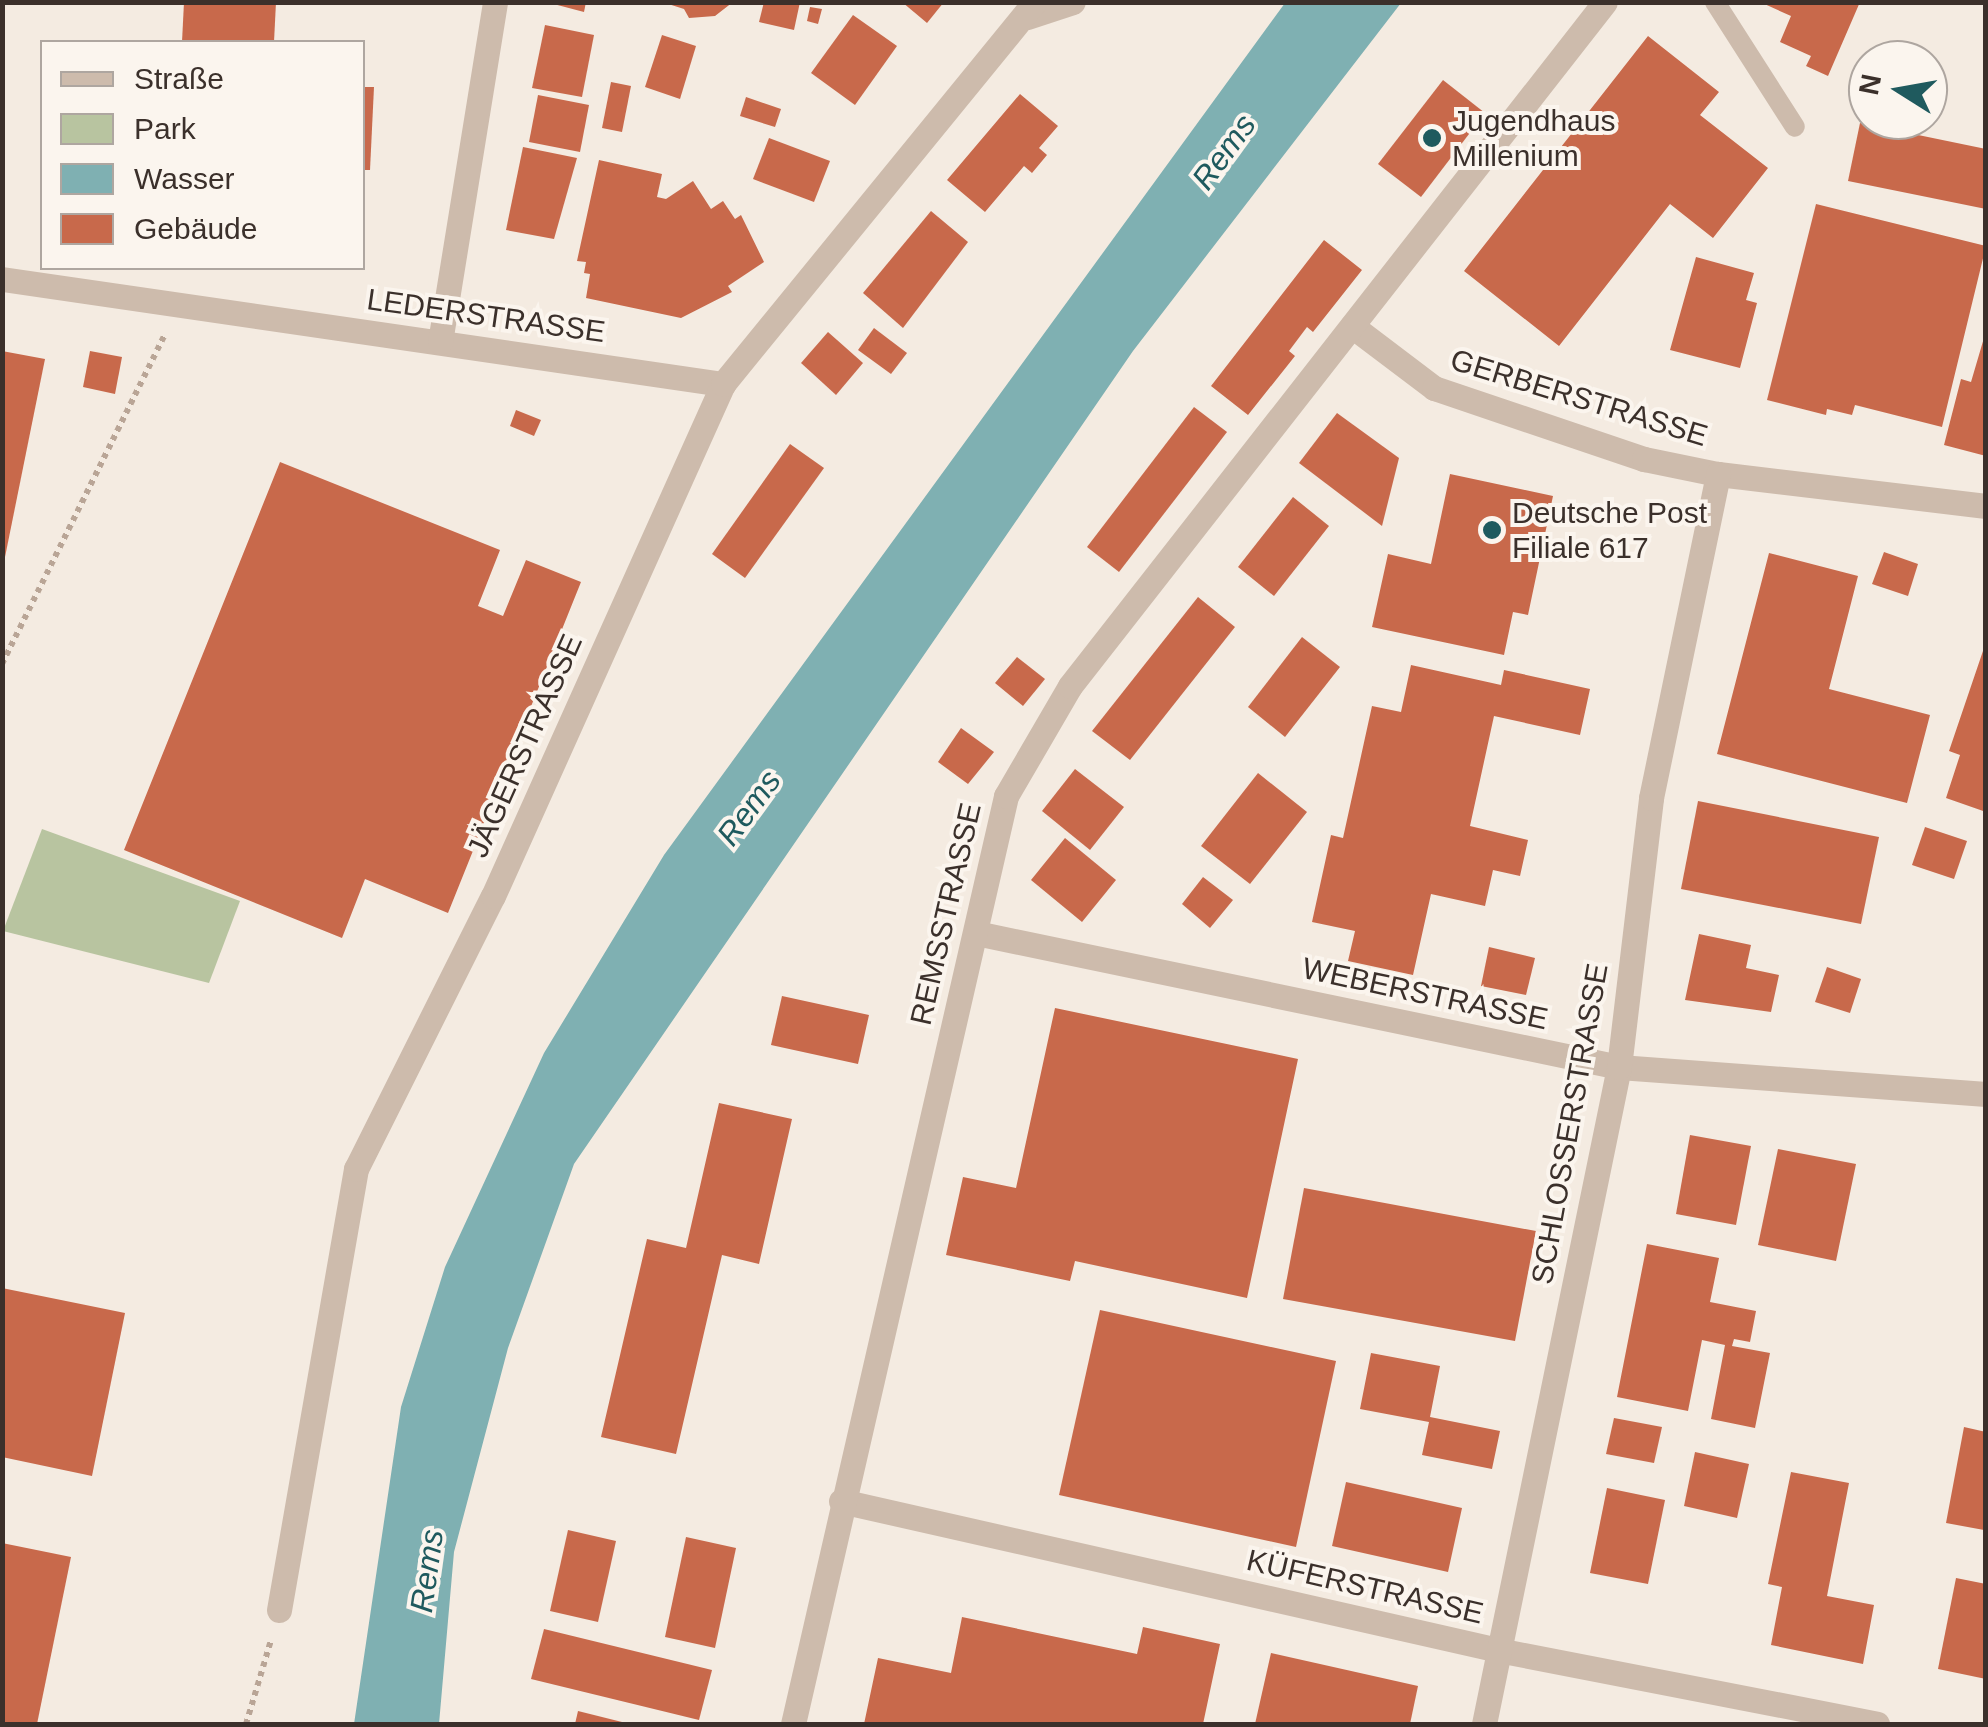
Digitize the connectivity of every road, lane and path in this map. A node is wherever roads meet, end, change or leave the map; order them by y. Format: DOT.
graph roads {
  1 [pos="495,2"];
  2 [pos="1074,2"];
  3 [pos="1606,2"];
  4 [pos="1715,2"];
  5 [pos="1030,10"];
  6 [pos="1795,127"];
  7 [pos="2,280"];
  8 [pos="178,306"];
  9 [pos="1352,326"];
  10 [pos="440,342"];
  11 [pos="722,384"];
  12 [pos="1718,474"];
  13 [pos="1986,506"];
  14 [pos="2,664"];
  15 [pos="976,933"];
  16 [pos="1619,1068"];
  17 [pos="1986,1094"];
  18 [pos="841,1501"];
  19 [pos="279,1610"];
  20 [pos="1503,1652"];
  21 [pos="246,1724"];
  22 [pos="793,1724"];
  23 [pos="1484,1724"];
  24 [pos="1877,1724"];
  1 -- 10 [label="street"];
  2 -- 5 [label="street"];
  3 -- 9 [label="street, REMSSTRASSE"];
  4 -- 6 [label="lane"];
  5 -- 11 [label="street, JÄGERSTRASSE"];
  7 -- 8 [label="street, LEDERSTRASSE"];
  8 -- 10 [label="street, LEDERSTRASSE"];
  8 -- 14 [label="path"];
  9 -- 12 [label="street, GERBERSTRASSE"];
  9 -- 15 [label="street, REMSSTRASSE"];
  10 -- 11 [label="street, LEDERSTRASSE"];
  11 -- 19 [label="street, JÄGERSTRASSE"];
  12 -- 13 [label="street, GERBERSTRASSE"];
  12 -- 16 [label="street, SCHLOSSERSTRASSE"];
  15 -- 16 [label="street, WEBERSTRASSE"];
  15 -- 18 [label="street, REMSSTRASSE"];
  16 -- 17 [label="street, WEBERSTRASSE"];
  16 -- 20 [label="street, SCHLOSSERSTRASSE"];
  18 -- 20 [label="street, KÜFERSTRASSE"];
  18 -- 22 [label="street, REMSSTRASSE"];
  19 -- 21 [label="path"];
  20 -- 23 [label="street, SCHLOSSERSTRASSE"];
  20 -- 24 [label="street, KÜFERSTRASSE"];
}
